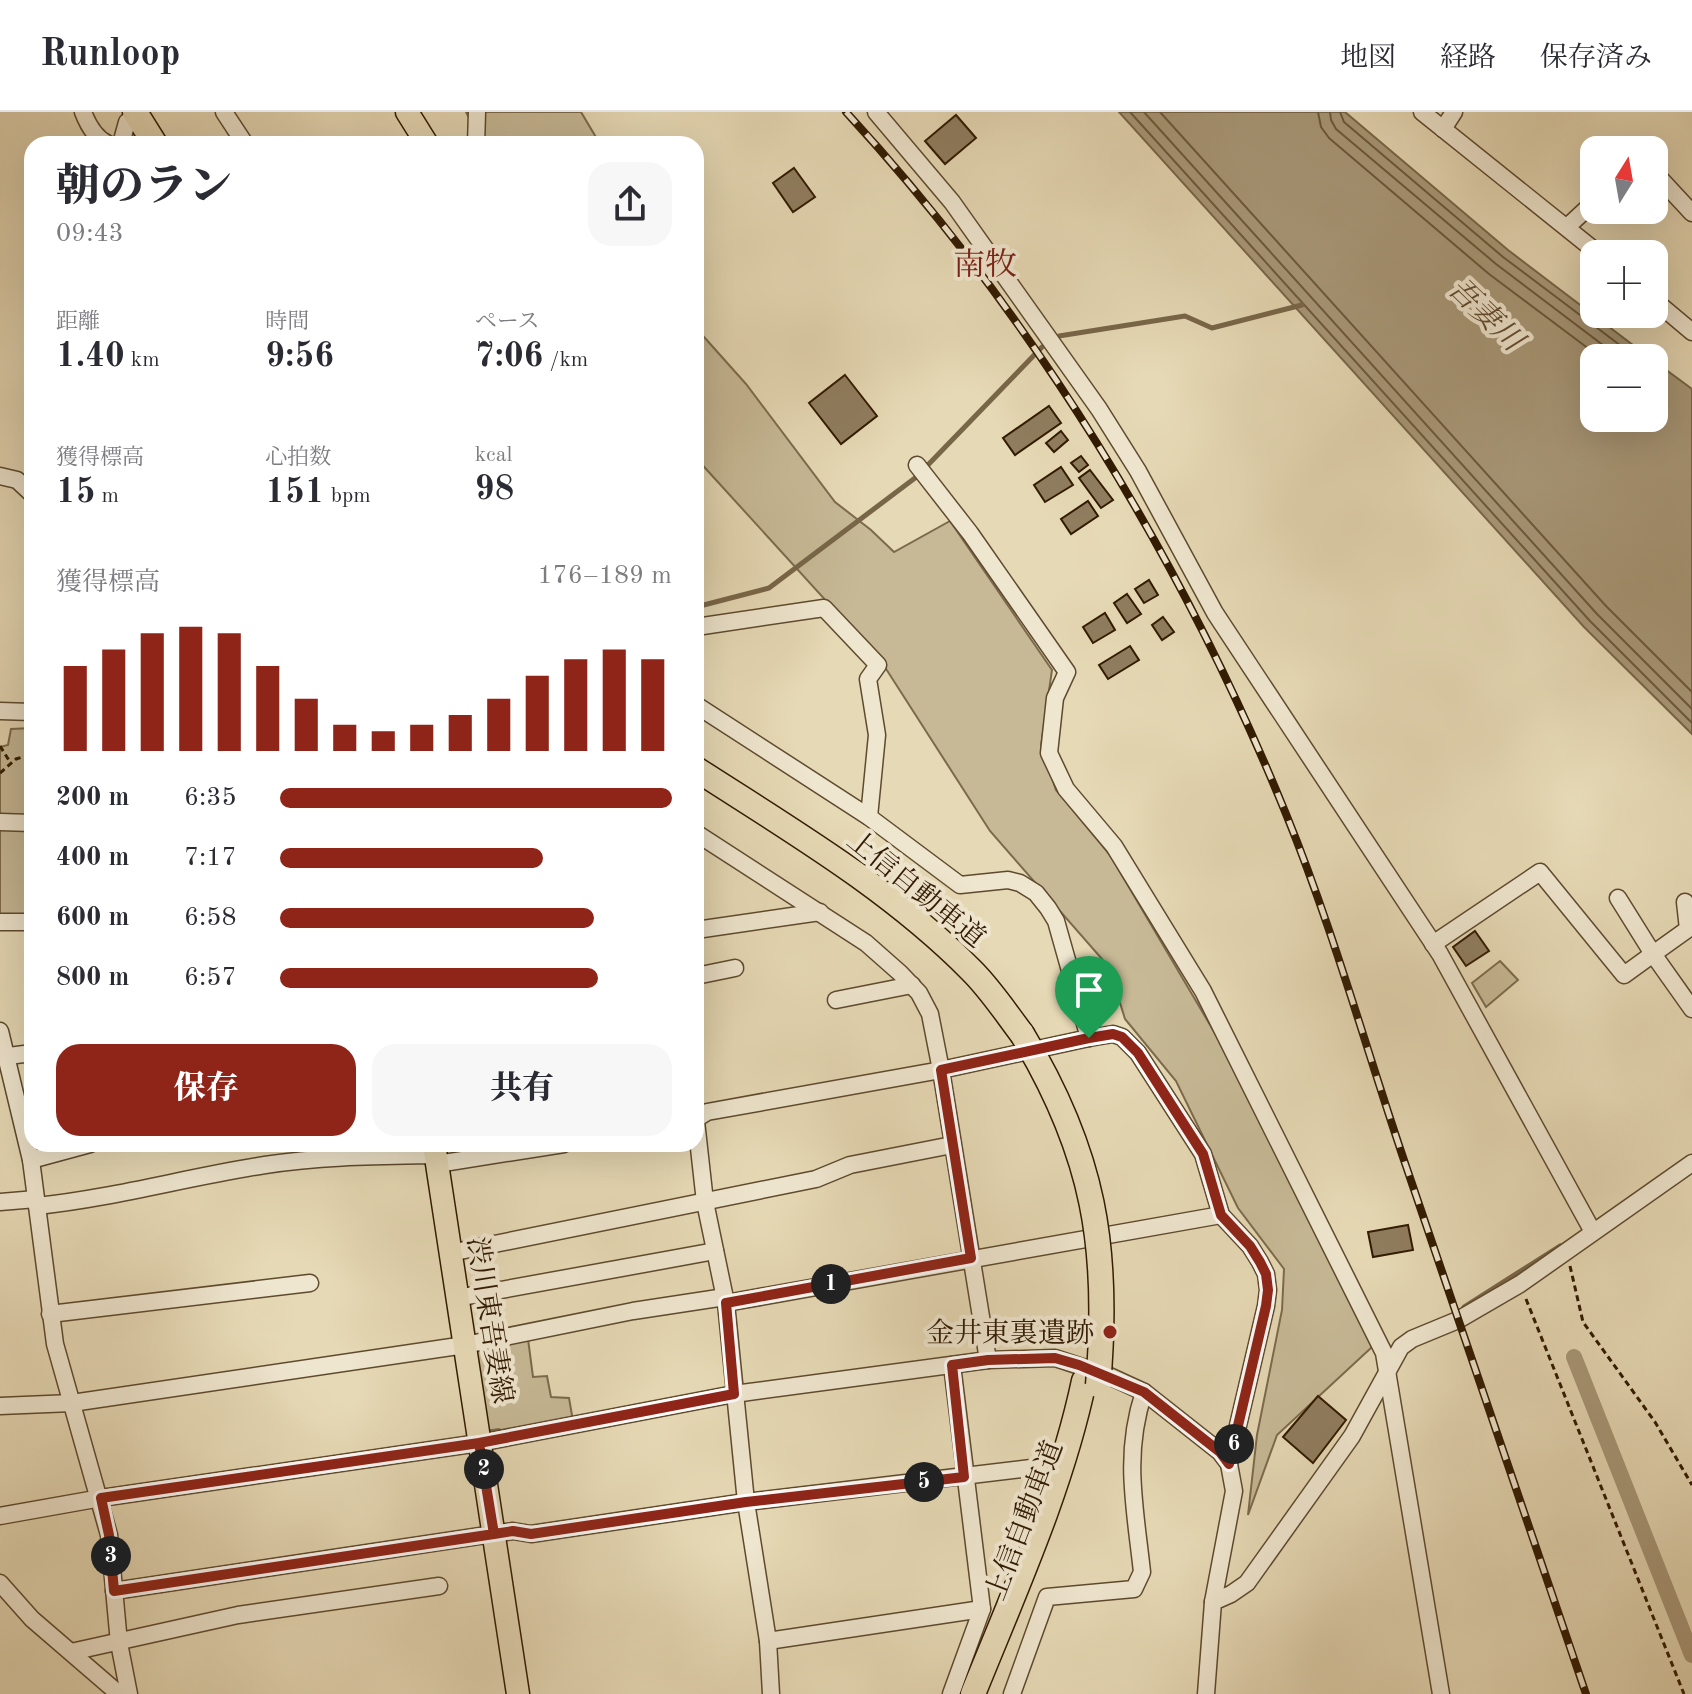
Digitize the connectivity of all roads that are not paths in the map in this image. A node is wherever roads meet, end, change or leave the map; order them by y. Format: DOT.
graph roads {
  1 [pos="83,112"];
  2 [pos="153,112"];
  3 [pos="224,112"];
  4 [pos="407,112"];
  5 [pos="477,112"];
  6 [pos="876,112"];
  7 [pos="1422,112"];
  8 [pos="1454,112"];
  9 [pos="131,117"];
  10 [pos="1443,129"];
  11 [pos="97,136"];
  12 [pos="124,136"];
  13 [pos="148,136"];
  14 [pos="168,136"];
  15 [pos="240,136"];
  16 [pos="422,136"];
  17 [pos="476,136"];
  18 [pos="1668,187"];
  19 [pos="1692,213"];
  20 [pos="1580,215"];
  21 [pos="1567,227"];
  22 [pos="1582,240"];
  23 [pos="1668,312"];
  24 [pos="1692,332"];
  25 [pos="917,465"];
  26 [pos="704,626"];
  27 [pos="704,710"];
  28 [pos="0,711"];
  29 [pos="24,712"];
  30 [pos="704,774"];
  31 [pos="704,791"];
  32 [pos="869,817"];
  33 [pos="0,822"];
  34 [pos="24,823"];
  35 [pos="704,838"];
  36 [pos="1618,898"];
  37 [pos="1685,902"];
  38 [pos="820,912"];
  39 [pos="0,922"];
  40 [pos="24,922"];
  41 [pos="704,929"];
  42 [pos="1433,944"];
  43 [pos="1653,954"];
  44 [pos="735,968"];
  45 [pos="704,974"];
  46 [pos="912,985"];
  47 [pos="836,1000"];
  48 [pos="1690,1003"];
  49 [pos="0,1031"];
  50 [pos="1089,1038"];
  51 [pos="1017,1039"];
  52 [pos="24,1054"];
  53 [pos="4,1056"];
  54 [pos="941,1070"];
  55 [pos="704,1114"];
  56 [pos="24,1133"];
  57 [pos="952,1145"];
  58 [pos="29,1152"];
  59 [pos="60,1152"];
  60 [pos="462,1152"];
  61 [pos="700,1152"];
  62 [pos="436,1154"];
  63 [pos="31,1160"];
  64 [pos="1692,1163"];
  65 [pos="0,1202"];
  66 [pos="36,1202"];
  67 [pos="705,1202"];
  68 [pos="1221,1215"];
  69 [pos="1593,1232"];
  70 [pos="715,1251"];
  71 [pos="450,1253"];
  72 [pos="971,1258"];
  73 [pos="310,1283"];
  74 [pos="457,1298"];
  75 [pos="725,1300"];
  76 [pos="50,1314"];
  77 [pos="465,1345"];
  78 [pos="988,1360"];
  79 [pos="952,1365"];
  80 [pos="1387,1369"];
  81 [pos="1091,1383"];
  82 [pos="1144,1392"];
  83 [pos="734,1394"];
  84 [pos="72,1403"];
  85 [pos="0,1406"];
  86 [pos="479,1443"];
  87 [pos="1229,1464"];
  88 [pos="1039,1467"];
  89 [pos="964,1477"];
  90 [pos="101,1498"];
  91 [pos="746,1502"];
  92 [pos="0,1516"];
  93 [pos="494,1534"];
  94 [pos="0,1583"];
  95 [pos="439,1586"];
  96 [pos="114,1591"];
  97 [pos="1213,1602"];
  98 [pos="982,1609"];
  99 [pos="768,1641"];
  100 [pos="119,1643"];
  101 [pos="71,1652"];
  102 [pos="119,1694"];
  103 [pos="129,1694"];
  104 [pos="518,1694"];
  105 [pos="771,1694"];
  106 [pos="951,1694"];
  107 [pos="973,1694"];
  108 [pos="988,1694"];
  109 [pos="1012,1694"];
  110 [pos="1206,1694"];
  111 [pos="1441,1694"];
  1 -- 11 [label="street"];
  2 -- 14 [label="highway"];
  3 -- 15 [label="street"];
  4 -- 16 [label="main road"];
  5 -- 17 [label="street"];
  6 -- 42 [label="street"];
  7 -- 10 [label="street"];
  8 -- 10 [label="street"];
  9 -- 12 [label="street"];
  9 -- 13 [label="highway"];
  10 -- 21 [label="street"];
  18 -- 19 [label="street"];
  20 -- 21 [label="street"];
  21 -- 22 [label="street"];
  23 -- 24 [label="street"];
  25 -- 80 [label="street"];
  26 -- 32 [label="street"];
  27 -- 32 [label="street"];
  28 -- 29 [label="street"];
  30 -- 51 [label="highway, 上信自動車道"];
  31 -- 51 [label="highway, 上信自動車道"];
  32 -- 50 [label="street"];
  33 -- 34 [label="street"];
  35 -- 38 [label="street"];
  36 -- 43 [label="street"];
  37 -- 43 [label="street"];
  38 -- 41 [label="street"];
  38 -- 46 [label="street"];
  39 -- 40 [label="street"];
  42 -- 43 [label="street"];
  42 -- 69 [label="street"];
  43 -- 48 [label="street"];
  44 -- 45 [label="street"];
  46 -- 47 [label="street"];
  46 -- 54 [label="street"];
  49 -- 53 [label="street"];
  50 -- 54 [label="street"];
  50 -- 68 [label="street"];
  51 -- 81 [label="highway, 上信自動車道"];
  52 -- 53 [label="street"];
  53 -- 56 [label="street"];
  54 -- 55 [label="street"];
  54 -- 57 [label="street"];
  57 -- 67 [label="street"];
  57 -- 72 [label="street"];
  58 -- 63 [label="street"];
  59 -- 63 [label="street"];
  60 -- 62 [label="street"];
  61 -- 67 [label="street"];
  62 -- 66 [label="street"];
  62 -- 71 [label="main road, 渋川東吾妻線"];
  63 -- 66 [label="street"];
  64 -- 69 [label="street"];
  65 -- 66 [label="street"];
  66 -- 76 [label="street"];
  67 -- 70 [label="street"];
  67 -- 71 [label="street"];
  68 -- 72 [label="street"];
  68 -- 87 [label="street"];
  69 -- 80 [label="street"];
  70 -- 74 [label="street"];
  70 -- 75 [label="street"];
  71 -- 74 [label="main road, 渋川東吾妻線"];
  72 -- 75 [label="street"];
  72 -- 78 [label="street"];
  73 -- 76 [label="street"];
  74 -- 77 [label="main road, 渋川東吾妻線"];
  75 -- 77 [label="street"];
  75 -- 83 [label="street"];
  76 -- 84 [label="street"];
  77 -- 84 [label="street"];
  77 -- 86 [label="main road, 渋川東吾妻線"];
  78 -- 79 [label="street"];
  78 -- 82 [label="street"];
  79 -- 83 [label="street"];
  79 -- 89 [label="street"];
  80 -- 97 [label="street"];
  80 -- 111 [label="street"];
  81 -- 107 [label="highway, 上信自動車道"];
  81 -- 108 [label="highway, 上信自動車道"];
  82 -- 87 [label="street"];
  82 -- 109 [label="street"];
  83 -- 86 [label="street"];
  83 -- 91 [label="street"];
  84 -- 85 [label="street"];
  84 -- 90 [label="street"];
  86 -- 90 [label="street"];
  86 -- 93 [label="main road, 渋川東吾妻線"];
  87 -- 97 [label="street"];
  88 -- 89 [label="street"];
  89 -- 91 [label="street"];
  89 -- 98 [label="street"];
  90 -- 92 [label="street"];
  90 -- 96 [label="street"];
  91 -- 93 [label="street"];
  91 -- 99 [label="street"];
  93 -- 96 [label="street"];
  93 -- 104 [label="main road, 渋川東吾妻線"];
  94 -- 101 [label="street"];
  95 -- 100 [label="street"];
  96 -- 100 [label="street"];
  97 -- 110 [label="street"];
  98 -- 99 [label="street"];
  98 -- 106 [label="street"];
  99 -- 105 [label="street"];
  100 -- 101 [label="street"];
  100 -- 103 [label="street"];
  101 -- 102 [label="street"];
}
